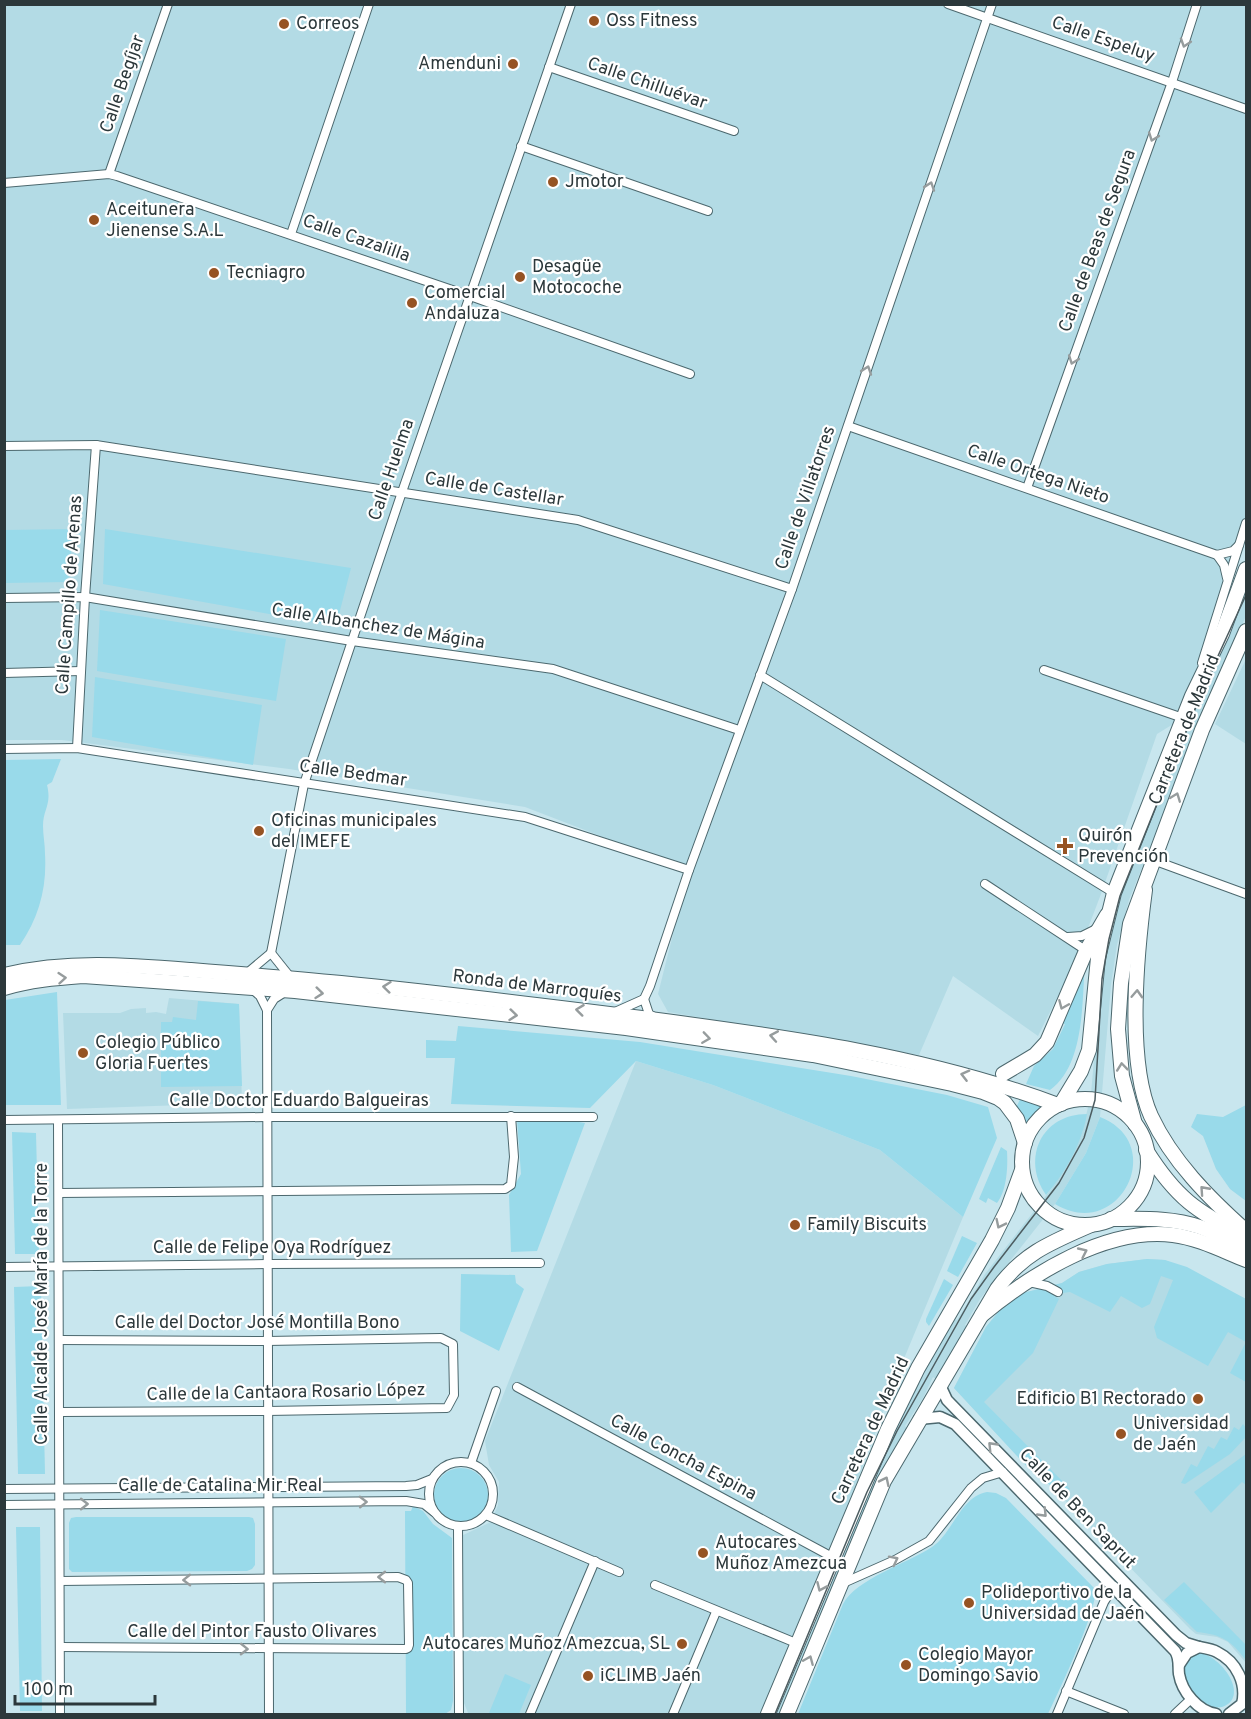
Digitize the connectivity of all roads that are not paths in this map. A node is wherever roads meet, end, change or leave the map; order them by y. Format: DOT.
graph roads {
  1 [pos="168,4"];
  2 [pos="369,4"];
  3 [pos="571,4"];
  4 [pos="948,4"];
  5 [pos="992,4"];
  6 [pos="1197,4"];
  7 [pos="988,18"];
  8 [pos="549,67"];
  9 [pos="1172,82"];
  10 [pos="1246,109"];
  11 [pos="734,131"];
  12 [pos="521,147"];
  13 [pos="109,174"];
  14 [pos="4,183"];
  15 [pos="708,211"];
  16 [pos="291,234"];
  17 [pos="470,296"];
  18 [pos="690,374"];
  19 [pos="848,426"];
  20 [pos="96,445"];
  21 [pos="4,446"];
  22 [pos="1028,488"];
  23 [pos="402,492"];
  24 [pos="1246,523"];
  25 [pos="1239,545"];
  26 [pos="1217,555"];
  27 [pos="1246,569"];
  28 [pos="1227,578"];
  29 [pos="792,589"];
  30 [pos="85,597"];
  31 [pos="4,598"];
  32 [pos="1246,631"];
  33 [pos="352,641"];
  34 [pos="1044,670"];
  35 [pos="81,671"];
  36 [pos="4,673"];
  37 [pos="760,675"];
  38 [pos="1192,696"];
  39 [pos="1183,718"];
  40 [pos="739,730"];
  41 [pos="77,748"];
  42 [pos="4,749"];
  43 [pos="304,784"];
  44 [pos="1153,860"];
  45 [pos="689,870"];
  46 [pos="1147,877"];
  47 [pos="985,884"];
  48 [pos="1114,893"];
  49 [pos="1246,894"];
  50 [pos="1104,920"];
  51 [pos="1068,937"];
  52 [pos="1086,951"];
  53 [pos="271,953"];
  54 [pos="1098,958"];
  55 [pos="4,975"];
  56 [pos="247,980"];
  57 [pos="291,984"];
  58 [pos="4,988"];
  59 [pos="644,999"];
  60 [pos="267,1010"];
  61 [pos="609,1014"];
  62 [pos="661,1020"];
  63 [pos="1003,1074"];
  64 [pos="1059,1104"];
  65 [pos="511,1116"];
  66 [pos="266,1117"];
  67 [pos="593,1117"];
  68 [pos="4,1120"];
  69 [pos="58,1120"];
  70 [pos="1135,1124"];
  71 [pos="1025,1143"];
  72 [pos="1146,1150"];
  73 [pos="1022,1170"];
  74 [pos="266,1192"];
  75 [pos="59,1193"];
  76 [pos="1111,1219"];
  77 [pos="1091,1224"];
  78 [pos="1246,1231"];
  79 [pos="1246,1237"];
  80 [pos="1246,1251"];
  81 [pos="1246,1260"];
  82 [pos="540,1263"];
  83 [pos="267,1264"];
  84 [pos="4,1267"];
  85 [pos="59,1267"];
  86 [pos="1048,1270"];
  87 [pos="1029,1282"];
  88 [pos="981,1316"];
  89 [pos="59,1340"];
  90 [pos="267,1341"];
  91 [pos="453,1344"];
  92 [pos="940,1385"];
  93 [pos="517,1387"];
  94 [pos="496,1391"];
  95 [pos="267,1411"];
  96 [pos="59,1412"];
  97 [pos="919,1419"];
  98 [pos="471,1463"];
  99 [pos="1003,1472"];
  100 [pos="432,1479"];
  101 [pos="268,1487"];
  102 [pos="4,1489"];
  103 [pos="59,1489"];
  104 [pos="268,1503"];
  105 [pos="60,1504"];
  106 [pos="4,1505"];
  107 [pos="434,1512"];
  108 [pos="486,1515"];
  109 [pos="458,1527"];
  110 [pos="834,1558"];
  111 [pos="595,1561"];
  112 [pos="619,1572"];
  113 [pos="268,1579"];
  114 [pos="60,1581"];
  115 [pos="840,1584"];
  116 [pos="655,1585"];
  117 [pos="1114,1586"];
  118 [pos="716,1612"];
  119 [pos="796,1643"];
  120 [pos="60,1647"];
  121 [pos="1199,1647"];
  122 [pos="269,1649"];
  123 [pos="1179,1666"];
  124 [pos="1066,1691"];
  125 [pos="1191,1699"];
  126 [pos="1244,1707"];
  127 [pos="60,1714"];
  128 [pos="269,1714"];
  129 [pos="459,1714"];
  130 [pos="530,1714"];
  131 [pos="673,1714"];
  132 [pos="768,1714"];
  133 [pos="787,1714"];
  134 [pos="1057,1714"];
  135 [pos="1124,1714"];
  136 [pos="1175,1714"];
  137 [pos="1216,1714"];
  138 [pos="1232,1714"];
  1 -- 13 [label="street, Calle Begíjar"];
  2 -- 16 [label="street"];
  3 -- 8 [label="street, Calle Huelma"];
  4 -- 7 [label="street, Calle Espeluy"];
  5 -- 7 [label="street, Calle de Villatorres"];
  6 -- 9 [label="street, Calle de Beas de Segura, one-way"];
  7 -- 9 [label="street, Calle Espeluy"];
  19 -- 7 [label="street, Calle de Villatorres, one-way"];
  8 -- 11 [label="street, Calle Chilluévar"];
  8 -- 12 [label="street, Calle Huelma"];
  9 -- 10 [label="street, Calle Espeluy"];
  9 -- 22 [label="street, Calle de Beas de Segura, one-way"];
  12 -- 15 [label="street"];
  12 -- 17 [label="street, Calle Huelma"];
  13 -- 14 [label="street, Calle Cazalilla"];
  13 -- 16 [label="street, Calle Cazalilla"];
  16 -- 17 [label="street, Calle Cazalilla"];
  17 -- 18 [label="street, Calle Cazalilla"];
  17 -- 23 [label="street, Calle Huelma"];
  19 -- 22 [label="street, Calle Ortega Nieto"];
  19 -- 29 [label="street, Calle de Villatorres"];
  20 -- 21 [label="street, Calle de Castellar"];
  20 -- 23 [label="street, Calle de Castellar"];
  20 -- 30 [label="street, Calle Campillo de Arenas"];
  22 -- 26 [label="street, Calle Ortega Nieto"];
  23 -- 29 [label="street, Calle de Castellar"];
  23 -- 33 [label="street, Calle Huelma"];
  24 -- 25 [label="street"];
  25 -- 26 [label="street"];
  25 -- 28 [label="street"];
  26 -- 28 [label="street"];
  27 -- 38 [label="main road, Carretera de Madrid"];
  28 -- 38 [label="street"];
  29 -- 37 [label="street, Calle de Villatorres"];
  30 -- 31 [label="street, Calle Albanchez de Mágina"];
  30 -- 33 [label="street, Calle Albanchez de Mágina"];
  30 -- 35 [label="street, Calle Campillo de Arenas"];
  44 -- 32 [label="main road, Carretera de Madrid, one-way"];
  33 -- 40 [label="street, Calle Albanchez de Mágina"];
  33 -- 43 [label="street, Calle Huelma"];
  34 -- 39 [label="street"];
  35 -- 36 [label="street"];
  35 -- 41 [label="street, Calle Campillo de Arenas"];
  37 -- 40 [label="street, Calle de Villatorres"];
  37 -- 48 [label="street"];
  38 -- 39 [label="main road, Carretera de Madrid"];
  39 -- 48 [label="main road, Carretera de Madrid"];
  40 -- 45 [label="street, Calle de Villatorres"];
  41 -- 42 [label="street, Calle Bedmar"];
  41 -- 43 [label="street, Calle Bedmar"];
  43 -- 45 [label="street, Calle Bedmar"];
  43 -- 53 [label="street, Calle Huelma"];
  44 -- 46 [label="main road, Carretera de Madrid"];
  44 -- 49 [label="street"];
  45 -- 59 [label="street, Calle de Villatorres"];
  70 -- 46 [label="main road, Carretera de Madrid, one-way"];
  78 -- 46 [label="main road, one-way"];
  47 -- 51 [label="street"];
  48 -- 50 [label="main road, Carretera de Madrid"];
  50 -- 51 [label="street"];
  50 -- 52 [label="main road"];
  50 -- 54 [label="main road, Carretera de Madrid"];
  51 -- 52 [label="street"];
  52 -- 54 [label="street"];
  52 -- 63 [label="main road, one-way"];
  53 -- 56 [label="street"];
  53 -- 57 [label="street"];
  54 -- 64 [label="main road, Carretera de Madrid"];
  55 -- 56 [label="main road, Ronda de Marroquíes"];
  56 -- 57 [label="main road, Ronda de Marroquíes"];
  58 -- 56 [label="main road, Ronda de Marroquíes, one-way"];
  56 -- 60 [label="street"];
  57 -- 60 [label="street"];
  61 -- 57 [label="main road, Ronda de Marroquíes, one-way"];
  57 -- 71 [label="main road, Ronda de Marroquíes, one-way"];
  59 -- 61 [label="street"];
  59 -- 62 [label="street"];
  60 -- 66 [label="street"];
  61 -- 62 [label="main road, Ronda de Marroquíes"];
  64 -- 62 [label="main road, Ronda de Marroquíes, one-way"];
  64 -- 70 [label="main road"];
  64 -- 71 [label="main road"];
  65 -- 66 [label="street, Calle Doctor Eduardo Balgueiras"];
  65 -- 67 [label="street, Calle Doctor Eduardo Balgueiras"];
  65 -- 74 [label="street"];
  66 -- 69 [label="street, Calle Doctor Eduardo Balgueiras"];
  66 -- 74 [label="street"];
  68 -- 69 [label="street, Calle Doctor Eduardo Balgueiras"];
  69 -- 75 [label="street, Calle Alcalde José María de la Torre"];
  70 -- 72 [label="main road"];
  71 -- 73 [label="main road"];
  72 -- 76 [label="main road"];
  72 -- 79 [label="main road"];
  73 -- 77 [label="main road"];
  73 -- 110 [label="main road, Carretera de Madrid, one-way"];
  74 -- 75 [label="street"];
  74 -- 83 [label="street"];
  75 -- 85 [label="street, Calle Alcalde José María de la Torre"];
  76 -- 77 [label="main road"];
  76 -- 80 [label="main road"];
  77 -- 88 [label="main road, Carretera de Madrid"];
  86 -- 81 [label="main road, one-way"];
  82 -- 83 [label="street, Calle de Felipe Oya Rodríguez"];
  83 -- 85 [label="street, Calle de Felipe Oya Rodríguez"];
  83 -- 90 [label="street"];
  84 -- 85 [label="street, Calle de Felipe Oya Rodríguez"];
  85 -- 89 [label="street, Calle Alcalde José María de la Torre"];
  86 -- 87 [label="main road"];
  86 -- 87 [label="street"];
  87 -- 88 [label="main road"];
  88 -- 92 [label="main road, Carretera de Madrid"];
  89 -- 90 [label="street, Calle del Doctor José Montilla Bono"];
  89 -- 96 [label="street, Calle Alcalde José María de la Torre"];
  90 -- 91 [label="street, Calle del Doctor José Montilla Bono"];
  90 -- 95 [label="street"];
  91 -- 95 [label="street, Calle de la Cantaora Rosario López"];
  92 -- 97 [label="main road, Carretera de Madrid"];
  121 -- 92 [label="street, Calle de Ben Saprut, one-way"];
  93 -- 110 [label="street, Calle Concha Espina"];
  94 -- 98 [label="street"];
  95 -- 96 [label="street, Calle de la Cantaora Rosario López"];
  95 -- 101 [label="street"];
  96 -- 103 [label="street, Calle Alcalde José María de la Torre"];
  97 -- 99 [label="street, Calle de Ben Saprut"];
  115 -- 97 [label="main road, Carretera de Madrid, one-way"];
  98 -- 100 [label="street"];
  98 -- 108 [label="street"];
  115 -- 99 [label="street, Calle de Ben Saprut, one-way"];
  99 -- 117 [label="street, Calle de Ben Saprut, one-way"];
  100 -- 101 [label="street, Calle de Catalina Mir Real"];
  100 -- 107 [label="street"];
  101 -- 103 [label="street, Calle de Catalina Mir Real"];
  101 -- 104 [label="street"];
  102 -- 103 [label="street, Calle de Catalina Mir Real"];
  103 -- 105 [label="street, Calle Alcalde José María de la Torre"];
  105 -- 104 [label="street, Calle de Catalina Mir Real, one-way"];
  104 -- 107 [label="street, Calle de Catalina Mir Real, one-way"];
  104 -- 113 [label="street"];
  105 -- 106 [label="street, Calle de Catalina Mir Real"];
  105 -- 114 [label="street, Calle Alcalde José María de la Torre"];
  107 -- 109 [label="street"];
  108 -- 109 [label="street"];
  108 -- 111 [label="street"];
  109 -- 129 [label="street"];
  110 -- 119 [label="main road, Carretera de Madrid, one-way"];
  111 -- 112 [label="street"];
  111 -- 130 [label="street"];
  113 -- 114 [label="street, one-way"];
  113 -- 122 [label="street"];
  122 -- 113 [label="street, Calle del Pintor Fausto Olivares, one-way"];
  114 -- 120 [label="street, Calle Alcalde José María de la Torre"];
  133 -- 115 [label="main road, Carretera de Madrid, one-way"];
  116 -- 118 [label="street"];
  117 -- 123 [label="street, Calle de Ben Saprut"];
  117 -- 124 [label="street"];
  118 -- 119 [label="street"];
  118 -- 131 [label="street"];
  119 -- 132 [label="main road, Carretera de Madrid"];
  120 -- 122 [label="street, Calle del Pintor Fausto Olivares, one-way"];
  120 -- 127 [label="street, Calle Alcalde José María de la Torre"];
  121 -- 123 [label="street"];
  121 -- 126 [label="street, Calle de Ben Saprut"];
  122 -- 128 [label="street"];
  123 -- 125 [label="street, Calle de Ben Saprut"];
  124 -- 134 [label="street"];
  124 -- 135 [label="street"];
  125 -- 136 [label="street"];
  125 -- 137 [label="street"];
  126 -- 138 [label="street"];
}
